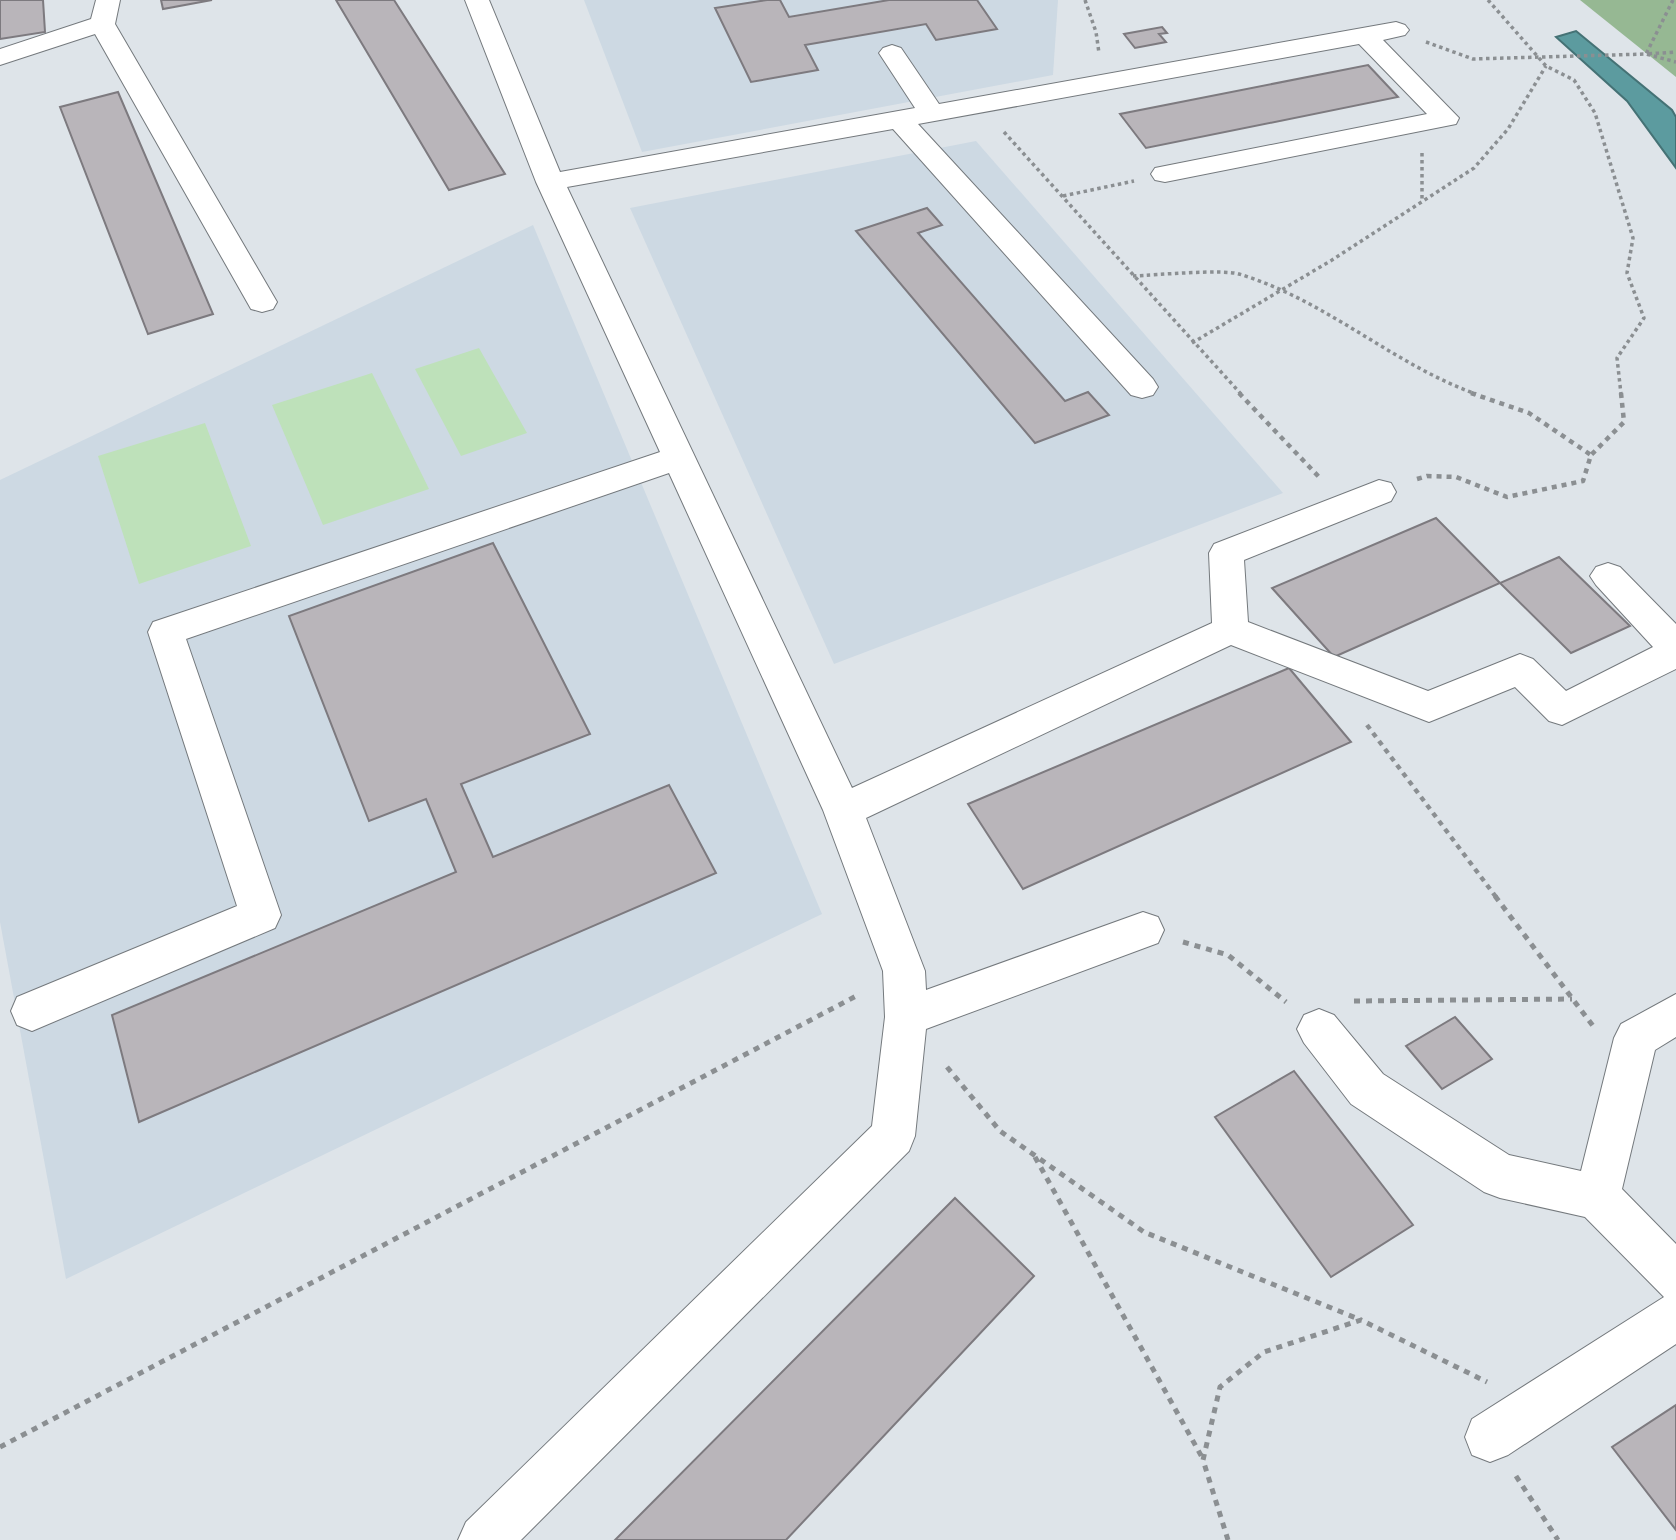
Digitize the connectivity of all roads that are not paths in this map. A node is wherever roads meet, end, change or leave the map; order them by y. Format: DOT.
graph roads {
  1 [pos="477,0"];
  2 [pos="105,12"];
  3 [pos="1396,30"];
  4 [pos="1366,36"];
  5 [pos="892,53"];
  6 [pos="0,58"];
  7 [pos="932,114"];
  8 [pos="900,120"];
  9 [pos="1165,174"];
  10 [pos="550,182"];
  11 [pos="261,302"];
  12 [pos="1142,387"];
  13 [pos="678,458"];
  14 [pos="1379,492"];
  15 [pos="1608,576"];
  16 [pos="1230,629"];
  17 [pos="1676,647"];
  18 [pos="1676,652"];
  19 [pos="843,810"];
  20 [pos="1143,930"];
  21 [pos="1312,1009"];
  22 [pos="32,1011"];
  23 [pos="1676,1014"];
  24 [pos="906,1017"];
  25 [pos="1597,1197"];
  26 [pos="1676,1278"];
  27 [pos="1676,1316"];
  28 [pos="1490,1437"];
  29 [pos="484,1540"];
  1 -- 10 [label="lane"];
  2 -- 6 [label="lane"];
  2 -- 11 [label="lane"];
  3 -- 4 [label="lane"];
  4 -- 7 [label="lane"];
  4 -- 9 [label="lane"];
  5 -- 7 [label="lane"];
  7 -- 8 [label="lane"];
  8 -- 10 [label="lane"];
  8 -- 12 [label="lane"];
  10 -- 13 [label="lane"];
  13 -- 19 [label="lane"];
  13 -- 22 [label="lane"];
  14 -- 16 [label="lane"];
  15 -- 17 [label="lane"];
  16 -- 18 [label="lane"];
  16 -- 19 [label="lane"];
  19 -- 24 [label="lane"];
  20 -- 24 [label="lane"];
  21 -- 25 [label="lane"];
  23 -- 25 [label="lane"];
  24 -- 29 [label="lane"];
  25 -- 26 [label="lane"];
  27 -- 28 [label="lane"];
}
